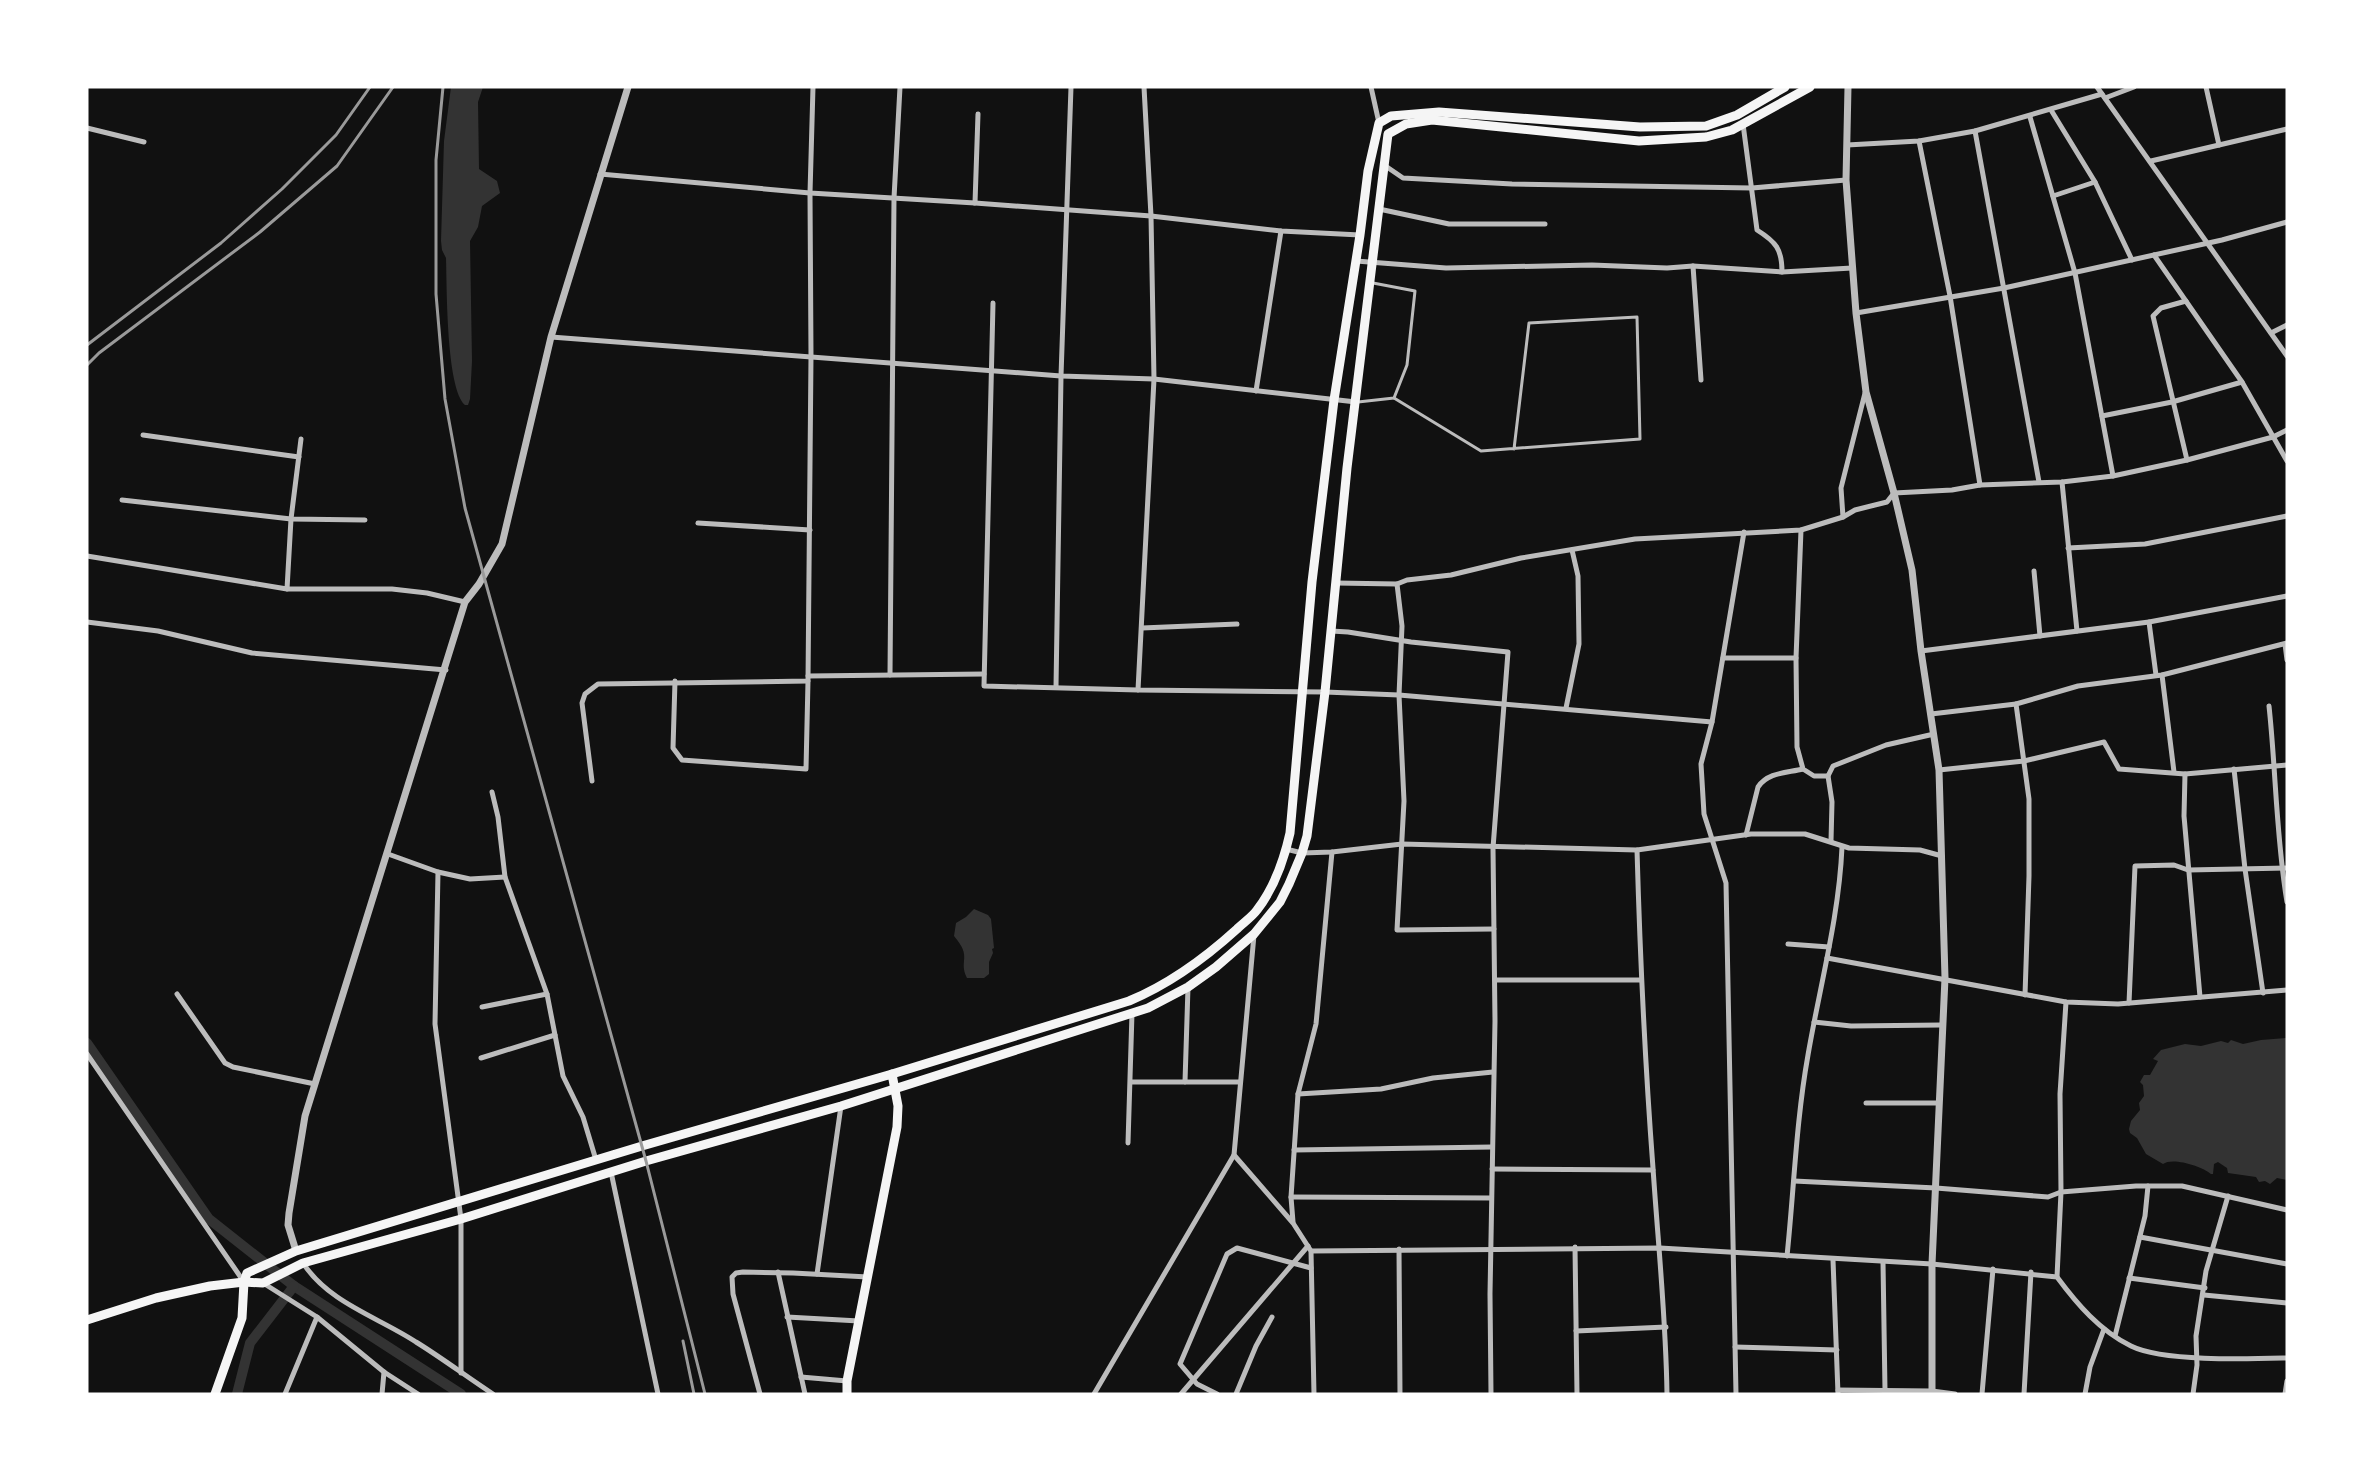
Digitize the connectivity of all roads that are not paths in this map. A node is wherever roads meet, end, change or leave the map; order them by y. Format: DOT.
graph roads {
  1 [pos="628,87"];
  2 [pos="813,87"];
  3 [pos="900,87"];
  4 [pos="1071,87"];
  5 [pos="1144,87"];
  6 [pos="1371,87"];
  7 [pos="1785,87"];
  8 [pos="1810,87"];
  9 [pos="1848,87"];
  10 [pos="2097,87"];
  11 [pos="2134,87"];
  12 [pos="2206,87"];
  13 [pos="2103,96"];
  14 [pos="2051,110"];
  15 [pos="978,114"];
  16 [pos="2030,117"];
  17 [pos="1379,123"];
  18 [pos="1743,124"];
  19 [pos="87,128"];
  20 [pos="2287,129"];
  21 [pos="1975,131"];
  22 [pos="1919,141"];
  23 [pos="144,142"];
  24 [pos="1847,145"];
  25 [pos="2219,145"];
  26 [pos="2151,161"];
  27 [pos="1384,165"];
  28 [pos="600,174"];
  29 [pos="1846,180"];
  30 [pos="2095,182"];
  31 [pos="1752,188"];
  32 [pos="810,193"];
  33 [pos="2053,196"];
  34 [pos="894,198"];
  35 [pos="975,203"];
  36 [pos="1379,209"];
  37 [pos="1067,212"];
  38 [pos="1151,216"];
  39 [pos="2287,222"];
  40 [pos="1545,224"];
  41 [pos="1281,231"];
  42 [pos="1360,235"];
  43 [pos="2208,243"];
  44 [pos="2154,255"];
  45 [pos="2132,260"];
  46 [pos="1356,261"];
  47 [pos="1372,264"];
  48 [pos="1693,266"];
  49 [pos="1852,268"];
  50 [pos="1782,272"];
  51 [pos="2075,273"];
  52 [pos="1370,282"];
  53 [pos="2004,288"];
  54 [pos="1950,296"];
  55 [pos="2186,301"];
  56 [pos="993,303"];
  57 [pos="1856,313"];
  58 [pos="2287,325"];
  59 [pos="2271,333"];
  60 [pos="551,337"];
  61 [pos="811,356"];
  62 [pos="2287,356"];
  63 [pos="892,363"];
  64 [pos="991,371"];
  65 [pos="1060,376"];
  66 [pos="1154,379"];
  67 [pos="1701,380"];
  68 [pos="2242,382"];
  69 [pos="1256,391"];
  70 [pos="1866,392"];
  71 [pos="1394,398"];
  72 [pos="1334,400"];
  73 [pos="1356,402"];
  74 [pos="2172,402"];
  75 [pos="2102,416"];
  76 [pos="2287,430"];
  77 [pos="143,435"];
  78 [pos="2273,437"];
  79 [pos="301,440"];
  80 [pos="1514,449"];
  81 [pos="299,457"];
  82 [pos="2187,460"];
  83 [pos="2287,461"];
  84 [pos="2113,476"];
  85 [pos="2039,482"];
  86 [pos="2062,482"];
  87 [pos="1980,485"];
  88 [pos="1894,493"];
  89 [pos="122,500"];
  90 [pos="2287,516"];
  91 [pos="1843,517"];
  92 [pos="291,519"];
  93 [pos="365,520"];
  94 [pos="698,523"];
  95 [pos="810,530"];
  96 [pos="1801,530"];
  97 [pos="1744,532"];
  98 [pos="2068,548"];
  99 [pos="1572,550"];
  100 [pos="87,556"];
  101 [pos="2034,572"];
  102 [pos="1336,583"];
  103 [pos="1397,584"];
  104 [pos="288,589"];
  105 [pos="2287,596"];
  106 [pos="465,602"];
  107 [pos="87,622"];
  108 [pos="2149,622"];
  109 [pos="1237,624"];
  110 [pos="1142,628"];
  111 [pos="1331,631"];
  112 [pos="2077,631"];
  113 [pos="2040,636"];
  114 [pos="1401,640"];
  115 [pos="2286,643"];
  116 [pos="1921,651"];
  117 [pos="1723,658"];
  118 [pos="1796,658"];
  119 [pos="2287,660"];
  120 [pos="446,670"];
  121 [pos="984,674"];
  122 [pos="890,675"];
  123 [pos="2159,675"];
  124 [pos="808,679"];
  125 [pos="675,681"];
  126 [pos="1056,687"];
  127 [pos="1138,690"];
  128 [pos="1302,691"];
  129 [pos="1325,692"];
  130 [pos="1399,695"];
  131 [pos="1504,704"];
  132 [pos="2016,704"];
  133 [pos="2269,705"];
  134 [pos="1566,708"];
  135 [pos="1931,714"];
  136 [pos="1712,722"];
  137 [pos="1934,734"];
  138 [pos="2024,761"];
  139 [pos="2275,765"];
  140 [pos="2287,765"];
  141 [pos="2234,769"];
  142 [pos="1803,770"];
  143 [pos="1939,770"];
  144 [pos="2174,772"];
  145 [pos="2184,774"];
  146 [pos="1828,776"];
  147 [pos="592,781"];
  148 [pos="492,792"];
  149 [pos="1746,835"];
  150 [pos="1710,839"];
  151 [pos="1831,841"];
  152 [pos="1402,844"];
  153 [pos="1842,847"];
  154 [pos="1493,848"];
  155 [pos="1286,849"];
  156 [pos="1636,850"];
  157 [pos="1332,852"];
  158 [pos="1302,853"];
  159 [pos="388,854"];
  160 [pos="1942,856"];
  161 [pos="2245,869"];
  162 [pos="2284,869"];
  163 [pos="2188,870"];
  164 [pos="438,872"];
  165 [pos="506,877"];
  166 [pos="2287,902"];
  167 [pos="1494,929"];
  168 [pos="1254,934"];
  169 [pos="1788,944"];
  170 [pos="1829,948"];
  171 [pos="1827,957"];
  172 [pos="1944,978"];
  173 [pos="1495,980"];
  174 [pos="1641,980"];
  175 [pos="1188,987"];
  176 [pos="2287,990"];
  177 [pos="2263,993"];
  178 [pos="177,994"];
  179 [pos="547,994"];
  180 [pos="2025,995"];
  181 [pos="2200,997"];
  182 [pos="2066,1002"];
  183 [pos="2129,1003"];
  184 [pos="482,1007"];
  185 [pos="1132,1013"];
  186 [pos="1814,1022"];
  187 [pos="1941,1025"];
  188 [pos="555,1035"];
  189 [pos="87,1054"];
  190 [pos="481,1058"];
  191 [pos="1493,1072"];
  192 [pos="892,1074"];
  193 [pos="1131,1082"];
  194 [pos="1185,1082"];
  195 [pos="1240,1082"];
  196 [pos="315,1084"];
  197 [pos="896,1089"];
  198 [pos="1298,1094"];
  199 [pos="1866,1103"];
  200 [pos="1939,1103"];
  201 [pos="841,1106"];
  202 [pos="1128,1143"];
  203 [pos="1492,1147"];
  204 [pos="1294,1150"];
  205 [pos="1234,1155"];
  206 [pos="596,1160"];
  207 [pos="1492,1169"];
  208 [pos="1653,1170"];
  209 [pos="611,1172"];
  210 [pos="1794,1181"];
  211 [pos="2148,1186"];
  212 [pos="1936,1188"];
  213 [pos="2061,1192"];
  214 [pos="2229,1196"];
  215 [pos="1291,1197"];
  216 [pos="1491,1198"];
  217 [pos="459,1203"];
  218 [pos="2287,1210"];
  219 [pos="461,1219"];
  220 [pos="1293,1223"];
  221 [pos="2140,1237"];
  222 [pos="1575,1247"];
  223 [pos="1309,1248"];
  224 [pos="1490,1248"];
  225 [pos="1660,1248"];
  226 [pos="1399,1249"];
  227 [pos="2212,1250"];
  228 [pos="296,1251"];
  229 [pos="1734,1252"];
  230 [pos="1787,1256"];
  231 [pos="1833,1260"];
  232 [pos="1883,1262"];
  233 [pos="303,1263"];
  234 [pos="1293,1263"];
  235 [pos="1932,1264"];
  236 [pos="2287,1264"];
  237 [pos="1311,1268"];
  238 [pos="1993,1269"];
  239 [pos="778,1272"];
  240 [pos="2031,1272"];
  241 [pos="817,1274"];
  242 [pos="868,1277"];
  243 [pos="2057,1277"];
  244 [pos="2129,1278"];
  245 [pos="268,1281"];
  246 [pos="244,1282"];
  247 [pos="2205,1288"];
  248 [pos="2204,1295"];
  249 [pos="2287,1303"];
  250 [pos="317,1317"];
  251 [pos="787,1317"];
  252 [pos="1272,1317"];
  253 [pos="87,1320"];
  254 [pos="859,1321"];
  255 [pos="1666,1327"];
  256 [pos="2104,1329"];
  257 [pos="1576,1331"];
  258 [pos="2115,1336"];
  259 [pos="1735,1347"];
  260 [pos="1836,1350"];
  261 [pos="2195,1356"];
  262 [pos="2287,1358"];
  263 [pos="384,1372"];
  264 [pos="461,1373"];
  265 [pos="801,1377"];
  266 [pos="1194,1379"];
  267 [pos="847,1381"];
  268 [pos="2287,1381"];
  269 [pos="1885,1390"];
  270 [pos="1838,1392"];
  271 [pos="1932,1393"];
  272 [pos="215,1394"];
  273 [pos="285,1394"];
  274 [pos="382,1394"];
  275 [pos="418,1394"];
  276 [pos="493,1394"];
  277 [pos="658,1394"];
  278 [pos="760,1394"];
  279 [pos="805,1394"];
  280 [pos="847,1394"];
  281 [pos="1094,1394"];
  282 [pos="1181,1394"];
  283 [pos="1217,1394"];
  284 [pos="1236,1394"];
  285 [pos="1314,1394"];
  286 [pos="1400,1394"];
  287 [pos="1491,1394"];
  288 [pos="1577,1394"];
  289 [pos="1667,1394"];
  290 [pos="1736,1394"];
  291 [pos="1955,1394"];
  292 [pos="1982,1394"];
  293 [pos="2024,1394"];
  294 [pos="2085,1394"];
  295 [pos="2193,1394"];
  296 [pos="2285,1394"];
  1 -- 28 [label="street"];
  2 -- 32 [label="street"];
  3 -- 34 [label="street"];
  4 -- 37 [label="street"];
  5 -- 38 [label="street"];
  6 -- 17 [label="street"];
  7 -- 17 [label="highway"];
  8 -- 18 [label="highway"];
  9 -- 24 [label="street"];
  10 -- 13 [label="street"];
  11 -- 13 [label="street"];
  12 -- 25 [label="street"];
  13 -- 14 [label="street"];
  13 -- 26 [label="street"];
  14 -- 16 [label="street"];
  14 -- 30 [label="street"];
  15 -- 35 [label="street"];
  16 -- 21 [label="street"];
  16 -- 33 [label="street"];
  17 -- 42 [label="highway"];
  18 -- 27 [label="highway"];
  18 -- 31 [label="street"];
  19 -- 23 [label="street"];
  20 -- 25 [label="street"];
  21 -- 22 [label="street"];
  21 -- 53 [label="street"];
  22 -- 24 [label="street"];
  22 -- 54 [label="street"];
  24 -- 29 [label="street"];
  25 -- 26 [label="street"];
  26 -- 43 [label="street"];
  27 -- 31 [label="street"];
  27 -- 36 [label="highway"];
  28 -- 32 [label="street"];
  28 -- 60 [label="street"];
  29 -- 31 [label="street"];
  29 -- 49 [label="street"];
  30 -- 33 [label="street"];
  30 -- 45 [label="street"];
  31 -- 50 [label="street"];
  32 -- 34 [label="street"];
  32 -- 61 [label="street"];
  33 -- 51 [label="street"];
  34 -- 35 [label="street"];
  34 -- 63 [label="street"];
  35 -- 37 [label="street"];
  36 -- 40 [label="street"];
  36 -- 47 [label="highway"];
  37 -- 38 [label="street"];
  37 -- 65 [label="street"];
  38 -- 41 [label="street"];
  38 -- 66 [label="street"];
  39 -- 43 [label="street"];
  41 -- 42 [label="street"];
  41 -- 69 [label="street"];
  42 -- 46 [label="highway"];
  43 -- 44 [label="street"];
  43 -- 59 [label="street"];
  44 -- 45 [label="street"];
  44 -- 55 [label="street"];
  45 -- 51 [label="street"];
  46 -- 47 [label="street"];
  46 -- 72 [label="highway"];
  47 -- 48 [label="street"];
  47 -- 52 [label="highway"];
  48 -- 50 [label="street"];
  48 -- 67 [label="street"];
  49 -- 50 [label="street"];
  49 -- 57 [label="street"];
  51 -- 53 [label="street"];
  51 -- 75 [label="street"];
  52 -- 71 [label="lane"];
  52 -- 73 [label="highway"];
  53 -- 54 [label="street"];
  53 -- 85 [label="street"];
  54 -- 57 [label="street"];
  54 -- 87 [label="street"];
  55 -- 68 [label="street"];
  55 -- 74 [label="street"];
  56 -- 64 [label="street"];
  57 -- 70 [label="street"];
  58 -- 59 [label="street"];
  59 -- 62 [label="street"];
  60 -- 61 [label="street"];
  60 -- 106 [label="street"];
  61 -- 63 [label="street"];
  61 -- 95 [label="street"];
  63 -- 64 [label="street"];
  63 -- 122 [label="street"];
  64 -- 65 [label="street"];
  64 -- 121 [label="street"];
  65 -- 66 [label="street"];
  65 -- 126 [label="street"];
  66 -- 69 [label="street"];
  66 -- 110 [label="street"];
  68 -- 74 [label="street"];
  68 -- 78 [label="street"];
  69 -- 72 [label="street"];
  70 -- 88 [label="street"];
  70 -- 91 [label="street"];
  71 -- 73 [label="lane"];
  71 -- 80 [label="lane"];
  72 -- 73 [label="street"];
  72 -- 128 [label="highway"];
  73 -- 102 [label="highway"];
  74 -- 75 [label="street"];
  74 -- 82 [label="street"];
  75 -- 84 [label="street"];
  76 -- 78 [label="street"];
  77 -- 81 [label="street"];
  78 -- 82 [label="street"];
  78 -- 83 [label="street"];
  79 -- 81 [label="street"];
  80 -- 80 [label="lane"];
  81 -- 92 [label="street"];
  82 -- 84 [label="street"];
  84 -- 86 [label="street"];
  85 -- 86 [label="street"];
  85 -- 87 [label="street"];
  86 -- 98 [label="street"];
  87 -- 88 [label="street"];
  88 -- 91 [label="street"];
  88 -- 116 [label="street"];
  89 -- 92 [label="street"];
  90 -- 98 [label="street"];
  91 -- 96 [label="street"];
  92 -- 93 [label="street"];
  92 -- 104 [label="street"];
  94 -- 95 [label="street"];
  95 -- 124 [label="street"];
  96 -- 97 [label="street"];
  96 -- 118 [label="street"];
  97 -- 99 [label="street"];
  97 -- 117 [label="street"];
  98 -- 112 [label="street"];
  99 -- 103 [label="street"];
  99 -- 134 [label="street"];
  100 -- 104 [label="street"];
  101 -- 113 [label="street"];
  102 -- 103 [label="street"];
  102 -- 111 [label="highway"];
  103 -- 114 [label="street"];
  104 -- 106 [label="street"];
  105 -- 108 [label="street"];
  106 -- 120 [label="street"];
  107 -- 120 [label="street"];
  108 -- 112 [label="street"];
  108 -- 123 [label="street"];
  109 -- 110 [label="street"];
  110 -- 127 [label="street"];
  111 -- 114 [label="street"];
  111 -- 129 [label="highway"];
  112 -- 113 [label="street"];
  113 -- 116 [label="street"];
  114 -- 130 [label="street"];
  114 -- 131 [label="street"];
  115 -- 119 [label="street"];
  115 -- 123 [label="street"];
  116 -- 135 [label="street"];
  117 -- 118 [label="street"];
  117 -- 136 [label="street"];
  118 -- 142 [label="street"];
  120 -- 159 [label="street"];
  121 -- 122 [label="street"];
  121 -- 126 [label="street"];
  122 -- 124 [label="street"];
  123 -- 132 [label="street"];
  123 -- 144 [label="street"];
  124 -- 125 [label="street"];
  124 -- 125 [label="street"];
  125 -- 147 [label="street"];
  126 -- 127 [label="street"];
  127 -- 128 [label="street"];
  128 -- 129 [label="street"];
  128 -- 155 [label="highway"];
  129 -- 130 [label="street"];
  129 -- 158 [label="highway"];
  130 -- 131 [label="street"];
  130 -- 152 [label="street"];
  131 -- 134 [label="street"];
  131 -- 154 [label="street"];
  132 -- 135 [label="street"];
  132 -- 138 [label="street"];
  133 -- 139 [label="street"];
  134 -- 136 [label="street"];
  135 -- 137 [label="street"];
  136 -- 150 [label="street"];
  137 -- 143 [label="street"];
  137 -- 146 [label="street"];
  138 -- 143 [label="street"];
  138 -- 144 [label="street"];
  138 -- 180 [label="street"];
  139 -- 140 [label="street"];
  139 -- 141 [label="street"];
  139 -- 162 [label="street"];
  141 -- 145 [label="street"];
  141 -- 161 [label="street"];
  142 -- 146 [label="street"];
  142 -- 149 [label="street"];
  143 -- 160 [label="street"];
  144 -- 145 [label="street"];
  145 -- 163 [label="street"];
  146 -- 151 [label="street"];
  148 -- 165 [label="street"];
  149 -- 150 [label="street"];
  149 -- 151 [label="street"];
  150 -- 156 [label="street"];
  150 -- 229 [label="street"];
  151 -- 153 [label="street"];
  152 -- 154 [label="street"];
  152 -- 157 [label="street"];
  152 -- 167 [label="street"];
  153 -- 160 [label="street"];
  153 -- 170 [label="street"];
  154 -- 156 [label="street"];
  154 -- 167 [label="street"];
  155 -- 158 [label="street"];
  155 -- 192 [label="highway"];
  156 -- 174 [label="street"];
  157 -- 158 [label="street"];
  157 -- 198 [label="street"];
  158 -- 168 [label="highway"];
  159 -- 164 [label="street"];
  159 -- 196 [label="street"];
  160 -- 172 [label="street"];
  161 -- 162 [label="street"];
  161 -- 163 [label="street"];
  161 -- 177 [label="street"];
  162 -- 166 [label="street"];
  163 -- 181 [label="street"];
  163 -- 183 [label="street"];
  164 -- 165 [label="street"];
  164 -- 217 [label="street"];
  165 -- 179 [label="street"];
  167 -- 173 [label="street"];
  168 -- 175 [label="highway"];
  168 -- 195 [label="street"];
  169 -- 170 [label="street"];
  170 -- 171 [label="street"];
  171 -- 172 [label="street"];
  171 -- 186 [label="street"];
  172 -- 180 [label="street"];
  172 -- 187 [label="street"];
  173 -- 174 [label="street"];
  173 -- 191 [label="street"];
  174 -- 208 [label="street"];
  175 -- 185 [label="highway"];
  175 -- 194 [label="street"];
  176 -- 177 [label="street"];
  177 -- 181 [label="street"];
  178 -- 196 [label="street"];
  179 -- 184 [label="street"];
  179 -- 188 [label="street"];
  180 -- 182 [label="street"];
  181 -- 183 [label="street"];
  182 -- 183 [label="street"];
  182 -- 213 [label="street"];
  185 -- 193 [label="street"];
  185 -- 197 [label="highway"];
  186 -- 187 [label="street"];
  186 -- 210 [label="street"];
  187 -- 200 [label="street"];
  188 -- 190 [label="street"];
  188 -- 206 [label="street"];
  189 -- 246 [label="street"];
  191 -- 198 [label="street"];
  191 -- 203 [label="street"];
  192 -- 197 [label="highway"];
  192 -- 206 [label="highway"];
  193 -- 194 [label="street"];
  193 -- 202 [label="street"];
  194 -- 195 [label="street"];
  195 -- 205 [label="street"];
  196 -- 228 [label="street"];
  197 -- 201 [label="highway"];
  197 -- 242 [label="highway"];
  198 -- 204 [label="street"];
  199 -- 200 [label="street"];
  200 -- 212 [label="street"];
  201 -- 209 [label="highway"];
  201 -- 241 [label="street"];
  203 -- 204 [label="street"];
  203 -- 207 [label="street"];
  204 -- 215 [label="street"];
  205 -- 220 [label="street"];
  205 -- 281 [label="street"];
  206 -- 217 [label="highway"];
  207 -- 208 [label="street"];
  207 -- 216 [label="street"];
  208 -- 225 [label="street"];
  209 -- 219 [label="highway"];
  209 -- 277 [label="street"];
  210 -- 212 [label="street"];
  210 -- 230 [label="street"];
  211 -- 213 [label="street"];
  211 -- 214 [label="street"];
  211 -- 221 [label="street"];
  212 -- 213 [label="street"];
  212 -- 235 [label="street"];
  213 -- 243 [label="street"];
  214 -- 218 [label="street"];
  214 -- 227 [label="street"];
  215 -- 216 [label="street"];
  215 -- 220 [label="street"];
  216 -- 224 [label="street"];
  217 -- 219 [label="street"];
  217 -- 228 [label="highway"];
  219 -- 233 [label="highway"];
  219 -- 264 [label="street"];
  220 -- 223 [label="street"];
  221 -- 227 [label="street"];
  221 -- 244 [label="street"];
  222 -- 224 [label="street"];
  222 -- 225 [label="street"];
  222 -- 257 [label="street"];
  223 -- 226 [label="street"];
  223 -- 234 [label="street"];
  223 -- 237 [label="street"];
  224 -- 226 [label="street"];
  224 -- 287 [label="street"];
  225 -- 229 [label="street"];
  225 -- 255 [label="street"];
  226 -- 286 [label="street"];
  227 -- 236 [label="street"];
  227 -- 247 [label="street"];
  228 -- 246 [label="highway"];
  229 -- 230 [label="street"];
  229 -- 259 [label="street"];
  230 -- 231 [label="street"];
  231 -- 232 [label="street"];
  231 -- 260 [label="street"];
  232 -- 235 [label="street"];
  232 -- 269 [label="street"];
  233 -- 245 [label="highway"];
  233 -- 264 [label="street"];
  234 -- 237 [label="street"];
  234 -- 266 [label="street"];
  234 -- 266 [label="street"];
  235 -- 238 [label="street"];
  235 -- 271 [label="street"];
  237 -- 285 [label="street"];
  238 -- 240 [label="street"];
  238 -- 292 [label="street"];
  239 -- 241 [label="street"];
  239 -- 251 [label="street"];
  239 -- 278 [label="street"];
  240 -- 243 [label="street"];
  240 -- 293 [label="street"];
  241 -- 242 [label="street"];
  242 -- 254 [label="highway"];
  243 -- 256 [label="street"];
  244 -- 247 [label="street"];
  244 -- 258 [label="street"];
  245 -- 246 [label="highway"];
  245 -- 250 [label="street"];
  246 -- 253 [label="highway"];
  246 -- 272 [label="highway"];
  247 -- 248 [label="street"];
  248 -- 249 [label="street"];
  248 -- 261 [label="street"];
  250 -- 263 [label="street"];
  250 -- 273 [label="street"];
  251 -- 254 [label="street"];
  251 -- 265 [label="street"];
  252 -- 284 [label="street"];
  254 -- 267 [label="highway"];
  255 -- 257 [label="street"];
  255 -- 289 [label="street"];
  256 -- 258 [label="street"];
  256 -- 294 [label="street"];
  257 -- 288 [label="street"];
  258 -- 261 [label="street"];
  259 -- 260 [label="street"];
  259 -- 290 [label="street"];
  260 -- 270 [label="street"];
  261 -- 262 [label="street"];
  261 -- 295 [label="street"];
  263 -- 274 [label="street"];
  263 -- 275 [label="street"];
  264 -- 276 [label="street"];
  265 -- 267 [label="street"];
  265 -- 279 [label="street"];
  266 -- 282 [label="street"];
  266 -- 283 [label="street"];
  267 -- 280 [label="highway"];
  268 -- 296 [label="street"];
  269 -- 270 [label="street"];
  269 -- 271 [label="street"];
  271 -- 291 [label="street"];
}
